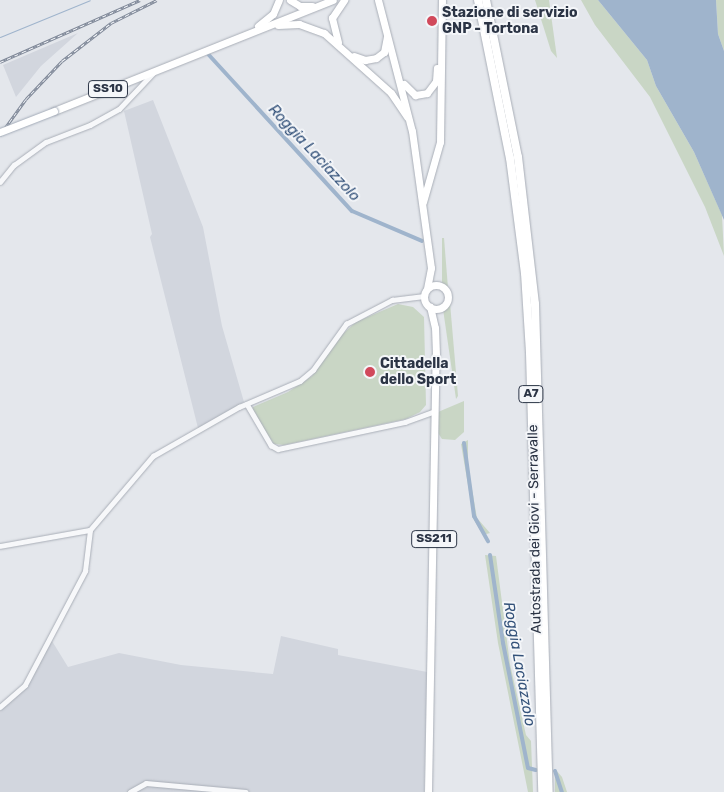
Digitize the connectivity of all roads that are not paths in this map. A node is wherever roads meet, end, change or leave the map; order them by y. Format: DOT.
graph roads {
  1 [pos="279,0"];
  2 [pos="290,0"];
  3 [pos="332,0"];
  4 [pos="344,0"];
  5 [pos="378,0"];
  6 [pos="442,0"];
  7 [pos="478,0"];
  8 [pos="486,0"];
  9 [pos="385,22"];
  10 [pos="263,28"];
  11 [pos="244,35"];
  12 [pos="441,36"];
  13 [pos="339,44"];
  14 [pos="350,55"];
  15 [pos="162,68"];
  16 [pos="401,80"];
  17 [pos="0,132"];
  18 [pos="412,132"];
  19 [pos="0,182"];
  20 [pos="423,204"];
  21 [pos="432,268"];
  22 [pos="442,286"];
  23 [pos="426,292"];
  24 [pos="430,307"];
  25 [pos="442,308"];
  26 [pos="436,328"];
  27 [pos="247,404"];
  28 [pos="435,411"];
  29 [pos="90,530"];
  30 [pos="0,546"];
  31 [pos="0,707"];
  32 [pos="130,792"];
  33 [pos="246,792"];
  34 [pos="428,792"];
  35 [pos="542,792"];
  36 [pos="549,792"];
  1 -- 11 [label="main road"];
  2 -- 3 [label="main road"];
  3 -- 10 [label="main road"];
  4 -- 13 [label="main road"];
  5 -- 9 [label="main road, SS211"];
  6 -- 12 [label="main road"];
  7 -- 35 [label="highway, Autostrada dei Giovi - Serravalle / A7"];
  8 -- 36 [label="highway, Autostrada dei Giovi - Serravalle / A7"];
  9 -- 14 [label="main road"];
  9 -- 16 [label="main road, SS211"];
  10 -- 11 [label="main road"];
  10 -- 13 [label="main road"];
  11 -- 15 [label="main road, SS10"];
  12 -- 16 [label="main road"];
  12 -- 20 [label="main road"];
  13 -- 14 [label="main road"];
  14 -- 18 [label="main road"];
  15 -- 17 [label="main road, SS10, bridge"];
  15 -- 19 [label="street"];
  16 -- 18 [label="main road, SS211"];
  18 -- 20 [label="main road, SS211"];
  20 -- 21 [label="main road, SS211"];
  21 -- 22 [label="main road, SS211"];
  21 -- 23 [label="main road, SS211"];
  22 -- 23 [label="main road"];
  22 -- 25 [label="main road, SS211"];
  23 -- 24 [label="main road, SS211"];
  23 -- 27 [label="street"];
  24 -- 25 [label="main road"];
  24 -- 26 [label="main road, SS211"];
  25 -- 26 [label="main road, SS211"];
  26 -- 28 [label="main road, SS211"];
  27 -- 28 [label="street"];
  27 -- 29 [label="street"];
  28 -- 34 [label="main road, SS211"];
  29 -- 30 [label="street"];
  29 -- 31 [label="street"];
  32 -- 33 [label="street"];
}
